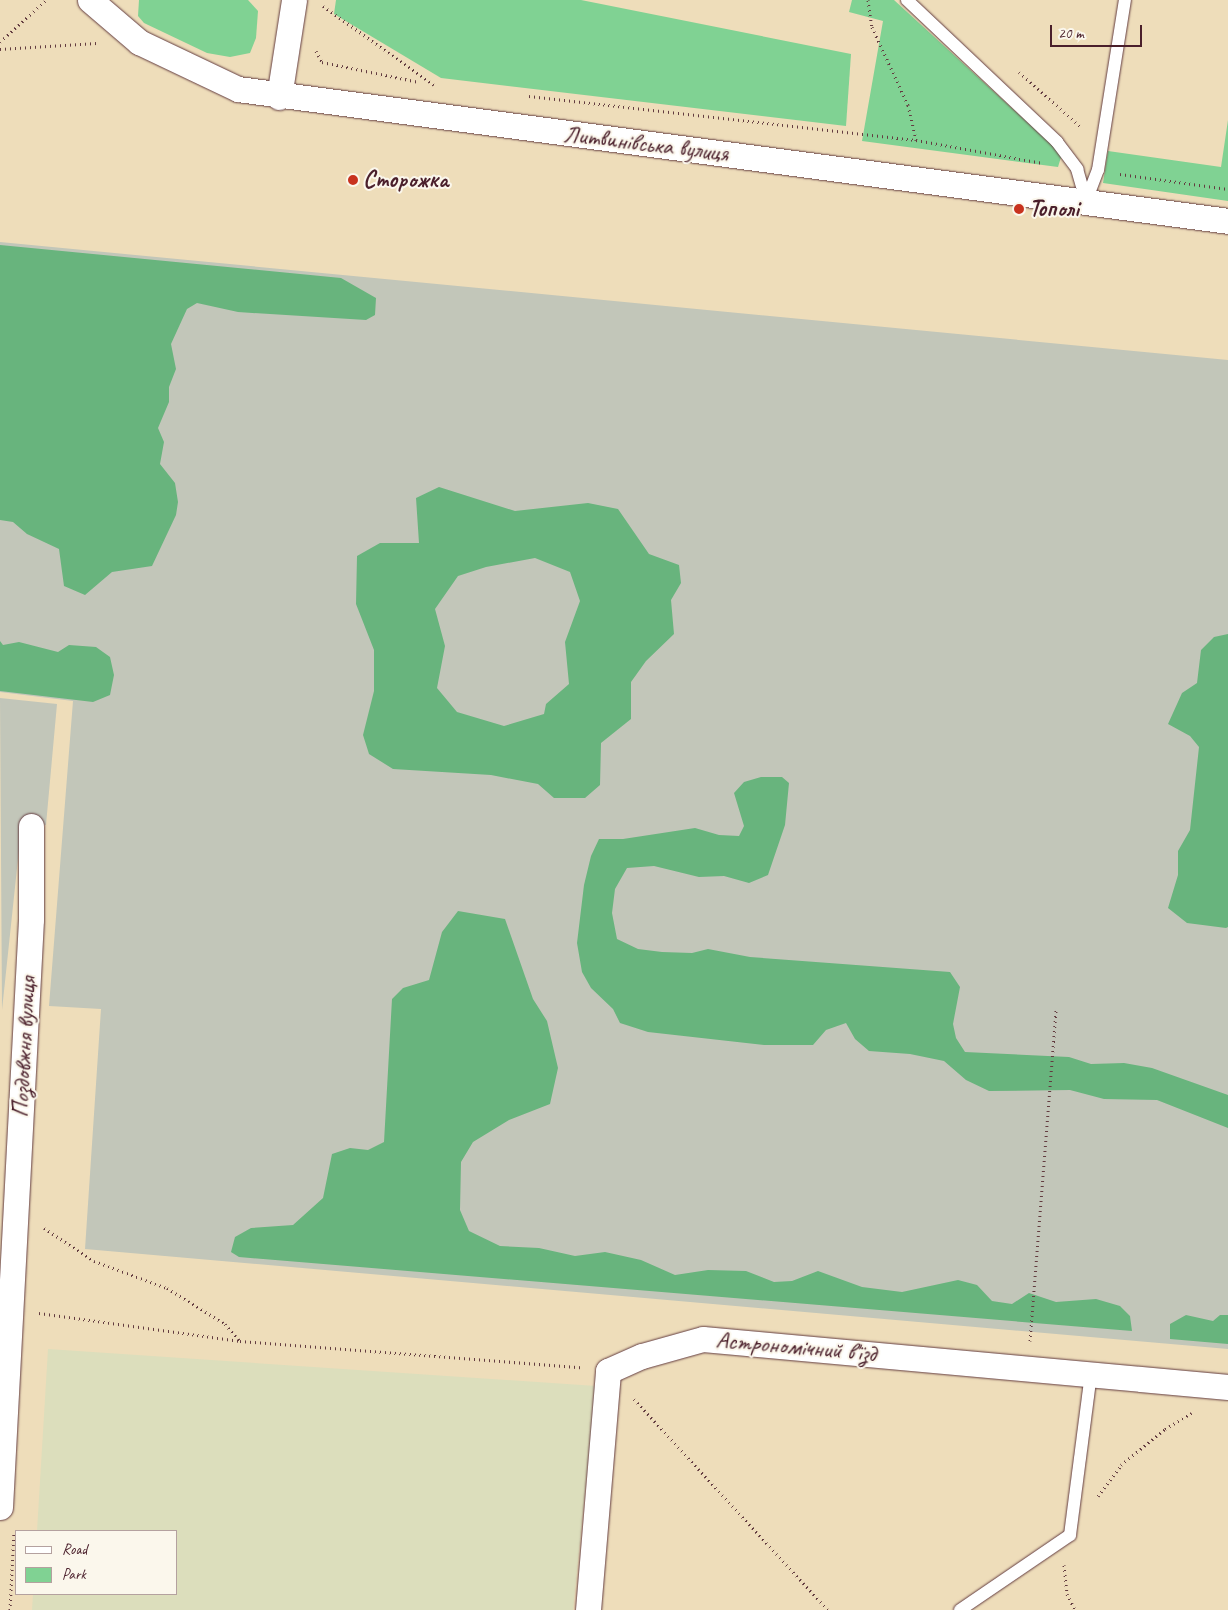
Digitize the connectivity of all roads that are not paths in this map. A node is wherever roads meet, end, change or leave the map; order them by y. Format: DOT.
graph roads {
  1 [pos="294,0"];
  2 [pos="907,0"];
  3 [pos="1125,0"];
  4 [pos="97,3"];
  5 [pos="280,97"];
  6 [pos="1086,200"];
  7 [pos="1228,221"];
  8 [pos="31,826"];
  9 [pos="1091,1374"];
  10 [pos="1228,1387"];
  11 [pos="0,1507"];
  12 [pos="588,1610"];
  13 [pos="960,1610"];
  1 -- 5 [label="street"];
  2 -- 6 [label="lane"];
  3 -- 6 [label="lane"];
  4 -- 5 [label="street, Литвинівська вулиця"];
  5 -- 6 [label="street, Литвинівська вулиця"];
  6 -- 7 [label="street, Литвинівська вулиця"];
  8 -- 11 [label="street, Поздовжня вулиця"];
  9 -- 10 [label="street, Астрономічний в'їзд"];
  9 -- 12 [label="street, Астрономічний в'їзд"];
  9 -- 13 [label="lane"];
}
